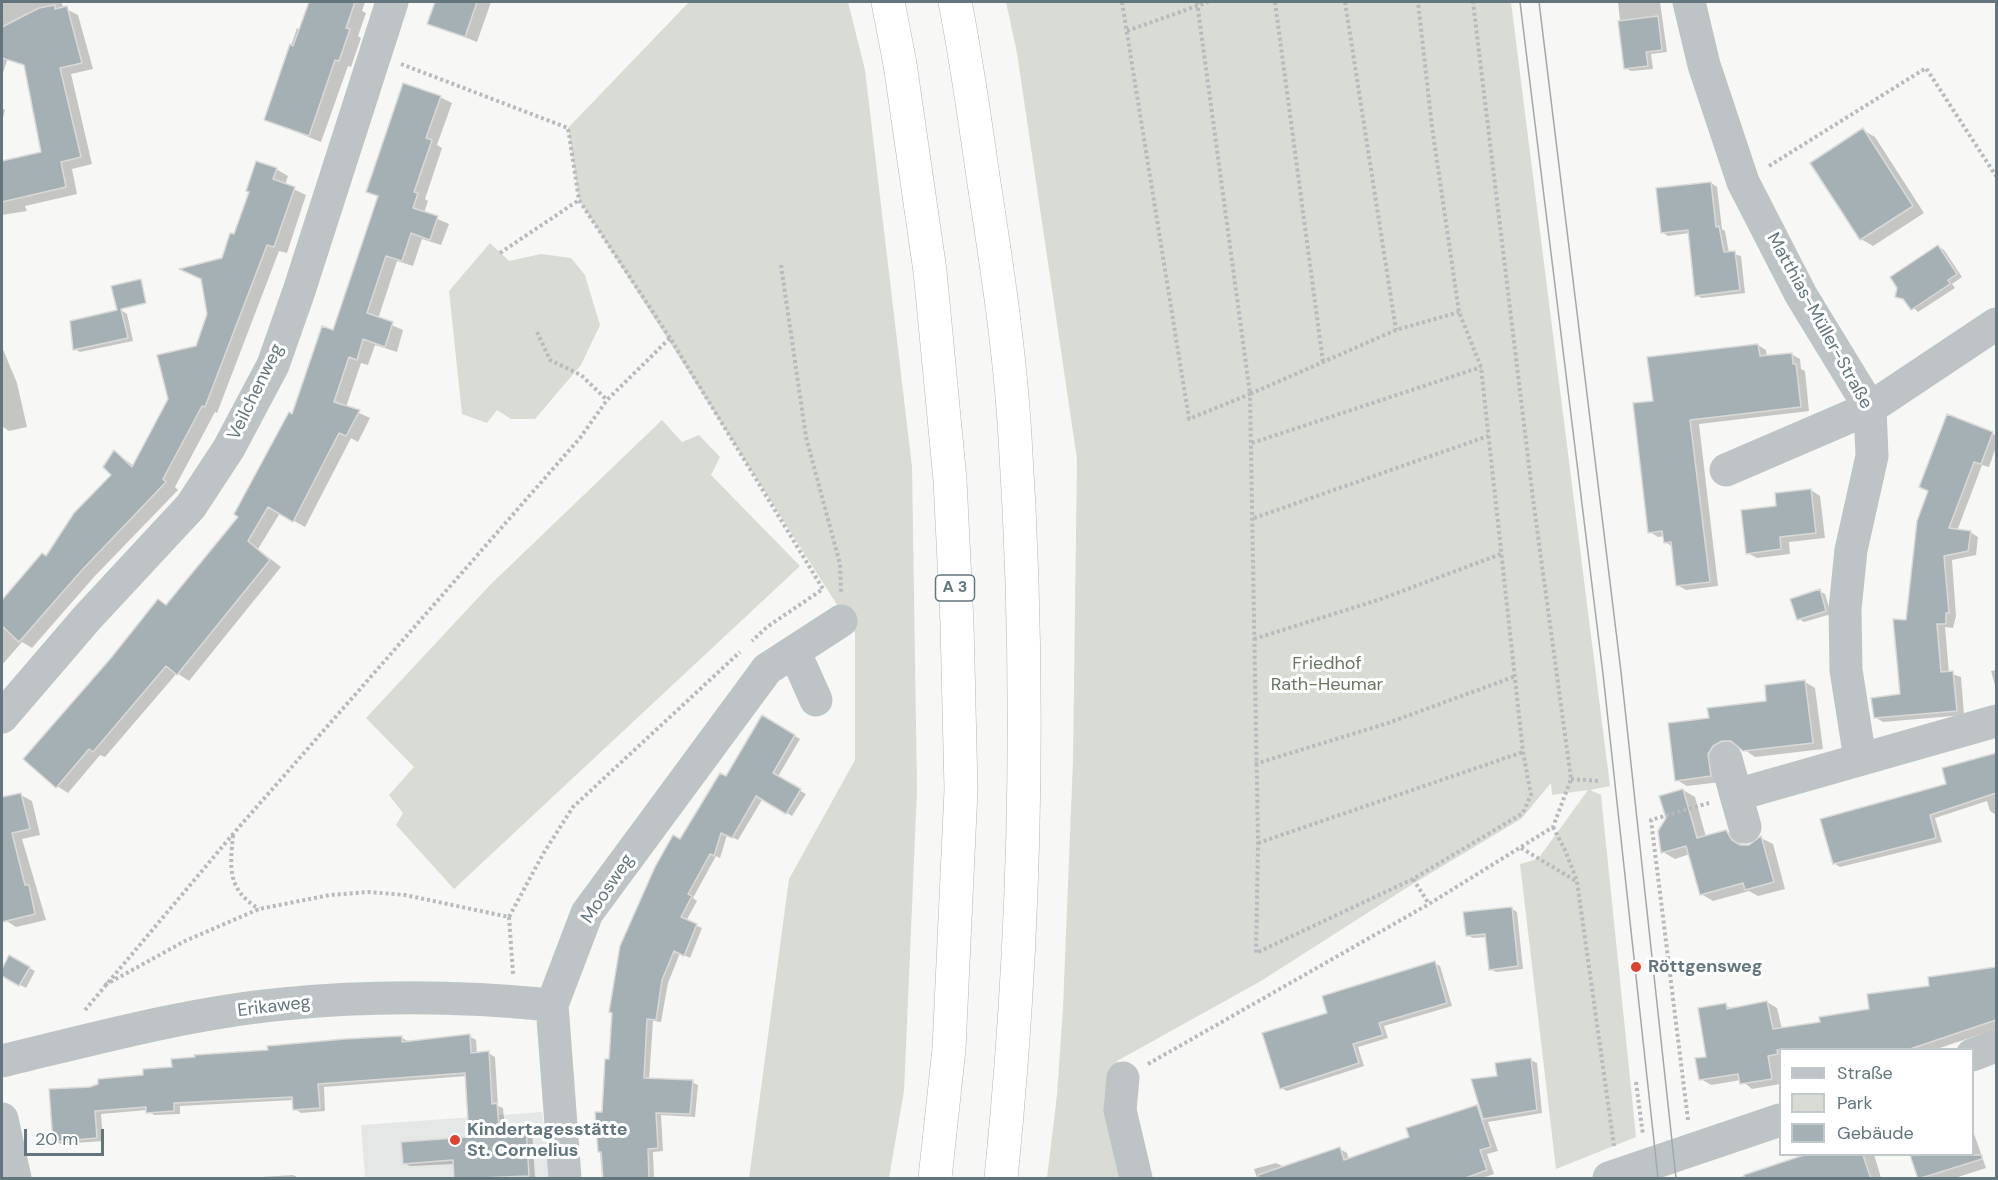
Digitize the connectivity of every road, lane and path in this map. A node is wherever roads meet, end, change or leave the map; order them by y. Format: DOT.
graph roads {
  1 [pos="392,2"];
  2 [pos="888,2"];
  3 [pos="955,2"];
  4 [pos="1122,2"];
  5 [pos="1208,2"];
  6 [pos="1275,2"];
  7 [pos="1345,2"];
  8 [pos="1418,2"];
  9 [pos="1473,2"];
  10 [pos="1689,2"];
  11 [pos="1198,3"];
  12 [pos="1126,31"];
  13 [pos="375,54"];
  14 [pos="1996,176"];
  15 [pos="1743,182"];
  16 [pos="579,200"];
  17 [pos="500,253"];
  18 [pos="781,265"];
  19 [pos="1459,312"];
  20 [pos="1996,324"];
  21 [pos="1396,330"];
  22 [pos="537,332"];
  23 [pos="670,338"];
  24 [pos="1323,362"];
  25 [pos="1481,367"];
  26 [pos="1250,394"];
  27 [pos="607,400"];
  28 [pos="1870,408"];
  29 [pos="1488,436"];
  30 [pos="1252,443"];
  31 [pos="1726,470"];
  32 [pos="1254,518"];
  33 [pos="1501,554"];
  34 [pos="841,621"];
  35 [pos="1254,639"];
  36 [pos="750,643"];
  37 [pos="741,651"];
  38 [pos="795,653"];
  39 [pos="1516,676"];
  40 [pos="816,700"];
  41 [pos="2,717"];
  42 [pos="1996,721"];
  43 [pos="1523,752"];
  44 [pos="1726,759"];
  45 [pos="1860,759"];
  46 [pos="1255,764"];
  47 [pos="1571,779"];
  48 [pos="1599,781"];
  49 [pos="1736,795"];
  50 [pos="1553,827"];
  51 [pos="1745,827"];
  52 [pos="233,834"];
  53 [pos="1258,843"];
  54 [pos="1521,848"];
  55 [pos="1413,879"];
  56 [pos="1577,881"];
  57 [pos="1429,904"];
  58 [pos="259,909"];
  59 [pos="510,917"];
  60 [pos="105,985"];
  61 [pos="514,1001"];
  62 [pos="552,1005"];
  63 [pos="63,1046"];
  64 [pos="1996,1046"];
  65 [pos="1974,1054"];
  66 [pos="2,1061"];
  67 [pos="1123,1078"];
  68 [pos="1636,1082"];
  69 [pos="2,1119"];
  70 [pos="1779,1120"];
  71 [pos="1692,1150"];
  72 [pos="1628,1174"];
  73 [pos="15,1179"];
  74 [pos="565,1179"];
  75 [pos="935,1179"];
  76 [pos="1001,1179"];
  77 [pos="1136,1179"];
  1 -- 13 [label="street, Veilchenweg"];
  2 -- 75 [label="highway, A 3"];
  3 -- 76 [label="highway"];
  4 -- 12 [label="path"];
  5 -- 11 [label="path"];
  6 -- 24 [label="path"];
  7 -- 21 [label="path"];
  8 -- 19 [label="path"];
  9 -- 47 [label="path"];
  10 -- 15 [label="street, Matthias-Müller-Straße"];
  11 -- 12 [label="path"];
  11 -- 26 [label="path"];
  12 -- 26 [label="path"];
  13 -- 16 [label="path"];
  13 -- 41 [label="street, Veilchenweg"];
  14 -- 15 [label="path"];
  15 -- 28 [label="street, Matthias-Müller-Straße"];
  16 -- 17 [label="path"];
  16 -- 23 [label="path"];
  18 -- 34 [label="path"];
  19 -- 21 [label="path"];
  19 -- 25 [label="path"];
  20 -- 28 [label="street"];
  21 -- 24 [label="path"];
  22 -- 27 [label="path"];
  23 -- 27 [label="path"];
  23 -- 36 [label="path"];
  24 -- 26 [label="path"];
  25 -- 29 [label="path"];
  25 -- 30 [label="path"];
  26 -- 30 [label="path"];
  27 -- 52 [label="path"];
  28 -- 31 [label="street"];
  28 -- 45 [label="street, Matthias-Müller-Straße"];
  29 -- 32 [label="path"];
  29 -- 33 [label="path"];
  30 -- 32 [label="path"];
  32 -- 35 [label="path"];
  33 -- 35 [label="path"];
  33 -- 39 [label="path"];
  34 -- 38 [label="street, Moosweg"];
  35 -- 46 [label="path"];
  37 -- 59 [label="path"];
  38 -- 40 [label="street"];
  38 -- 62 [label="street, Moosweg"];
  39 -- 43 [label="path"];
  39 -- 46 [label="path"];
  42 -- 45 [label="street"];
  43 -- 53 [label="path"];
  43 -- 55 [label="path"];
  44 -- 49 [label="street"];
  45 -- 49 [label="street"];
  46 -- 53 [label="path"];
  47 -- 48 [label="path"];
  47 -- 50 [label="path"];
  49 -- 51 [label="street"];
  49 -- 71 [label="path"];
  50 -- 54 [label="path"];
  50 -- 56 [label="path"];
  52 -- 58 [label="path"];
  52 -- 60 [label="path"];
  53 -- 55 [label="path"];
  54 -- 56 [label="path"];
  54 -- 57 [label="path"];
  55 -- 57 [label="path"];
  56 -- 72 [label="path"];
  57 -- 67 [label="path"];
  58 -- 59 [label="path"];
  58 -- 60 [label="path"];
  59 -- 61 [label="path"];
  60 -- 63 [label="path"];
  61 -- 62 [label="street, Erikaweg"];
  61 -- 63 [label="street, Erikaweg"];
  62 -- 74 [label="street, Moosweg"];
  63 -- 66 [label="street, Erikaweg"];
  64 -- 65 [label="street"];
  67 -- 77 [label="street"];
  68 -- 72 [label="path"];
  69 -- 73 [label="street"];
  70 -- 71 [label="street"];
  71 -- 72 [label="street"];
}
